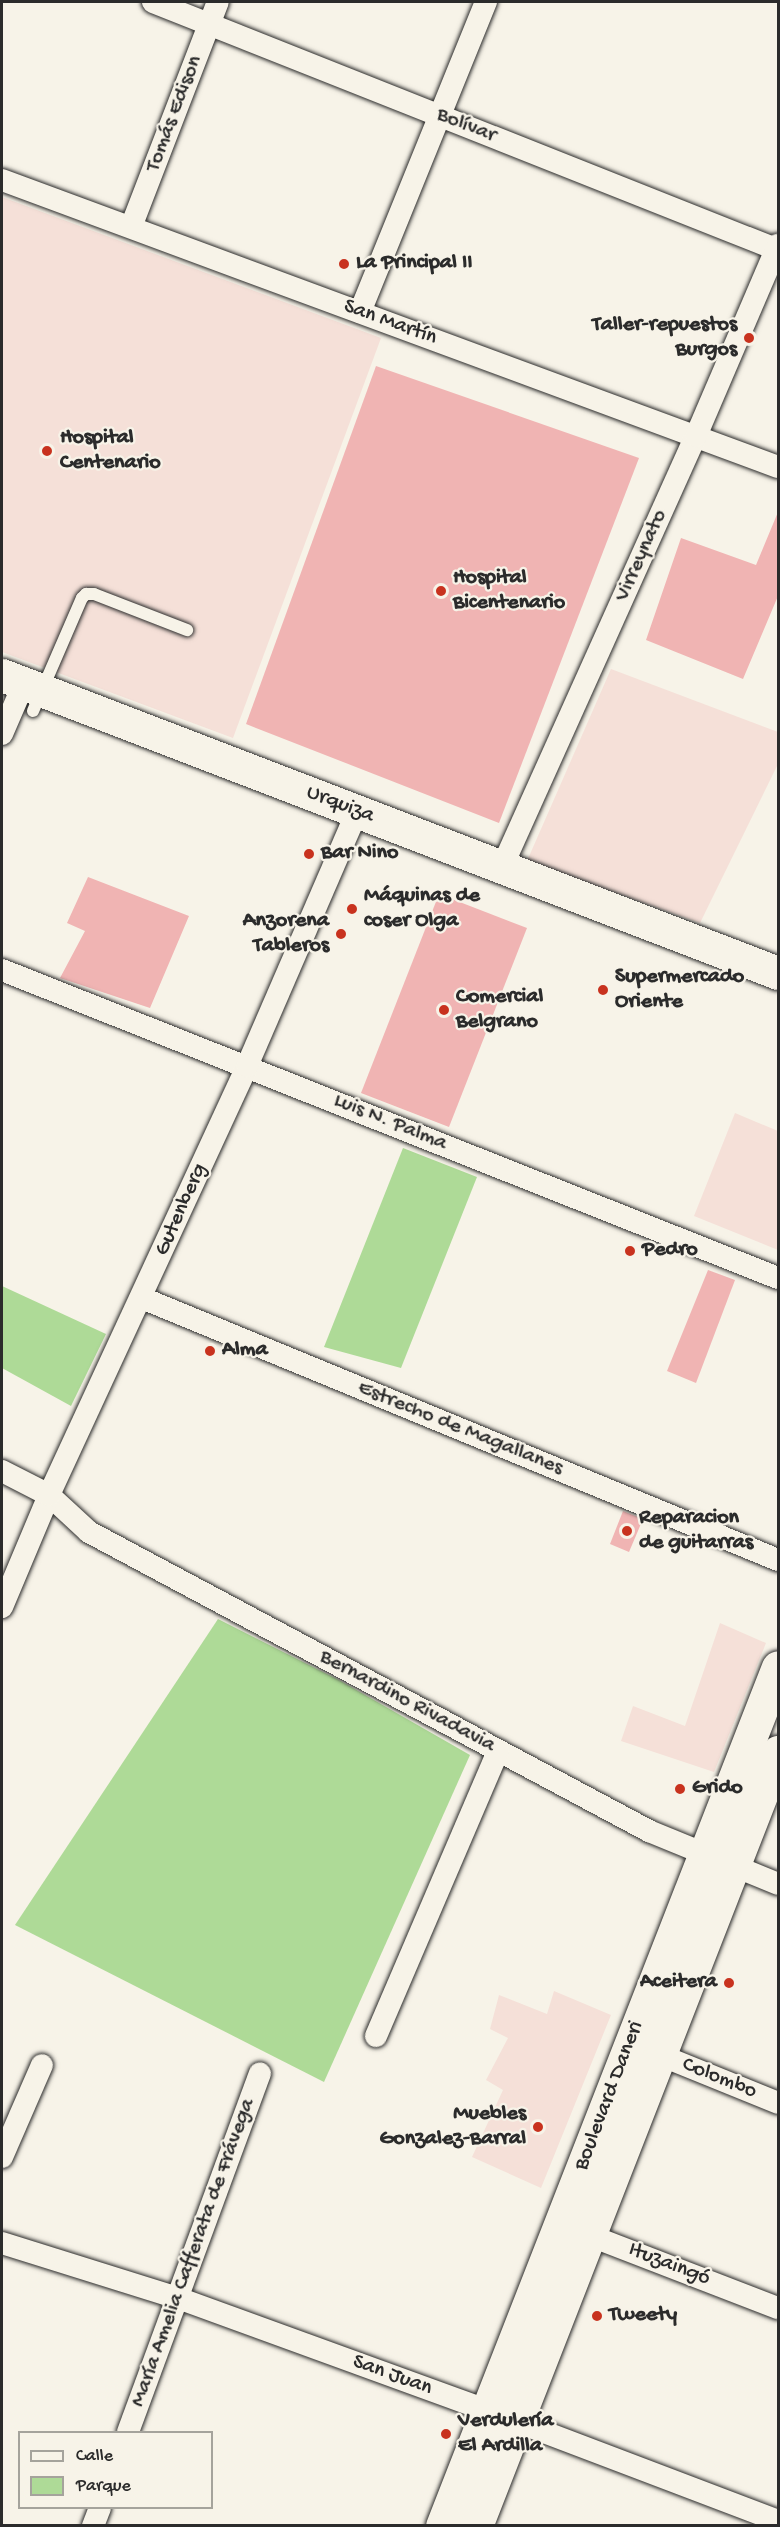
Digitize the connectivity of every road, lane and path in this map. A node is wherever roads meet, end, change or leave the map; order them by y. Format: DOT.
graph roads {
  1 [pos="153,2"];
  2 [pos="218,2"];
  3 [pos="486,2"];
  4 [pos="210,24"];
  5 [pos="440,115"];
  6 [pos="2,180"];
  7 [pos="131,227"];
  8 [pos="778,248"];
  9 [pos="360,312"];
  10 [pos="696,436"];
  11 [pos="778,467"];
  12 [pos="187,630"];
  13 [pos="19,694"];
  14 [pos="2,734"];
  15 [pos="353,822"];
  16 [pos="502,867"];
  17 [pos="2,970"];
  18 [pos="778,973"];
  19 [pos="778,994"];
  20 [pos="247,1066"];
  21 [pos="778,1278"];
  22 [pos="142,1298"];
  23 [pos="2,1471"];
  24 [pos="49,1496"];
  25 [pos="778,1560"];
  26 [pos="2,1607"];
  27 [pos="778,1667"];
  28 [pos="498,1751"];
  29 [pos="778,1752"];
  30 [pos="719,1861"];
  31 [pos="778,1884"];
  32 [pos="376,2036"];
  33 [pos="660,2055"];
  34 [pos="42,2065"];
  35 [pos="260,2073"];
  36 [pos="778,2103"];
  37 [pos="623,2105"];
  38 [pos="2,2157"];
  39 [pos="559,2224"];
  40 [pos="590,2235"];
  41 [pos="2,2243"];
  42 [pos="178,2298"];
  43 [pos="778,2308"];
  44 [pos="486,2409"];
  45 [pos="517,2421"];
  46 [pos="129,2431"];
  47 [pos="100,2509"];
  48 [pos="754,2519"];
  49 [pos="778,2521"];
  50 [pos="93,2526"];
  51 [pos="442,2526"];
  52 [pos="476,2526"];
  1 -- 4 [label="street, Bolívar"];
  2 -- 4 [label="street, Tomás Edison"];
  3 -- 5 [label="street"];
  4 -- 5 [label="street, Bolívar"];
  4 -- 7 [label="street, Tomás Edison"];
  5 -- 8 [label="street, Bolívar"];
  5 -- 9 [label="street"];
  6 -- 7 [label="street, San Martín"];
  7 -- 9 [label="street, San Martín"];
  8 -- 10 [label="street, Virreynato"];
  9 -- 10 [label="street, San Martín"];
  10 -- 11 [label="street, San Martín"];
  10 -- 16 [label="street, Virreynato"];
  12 -- 13 [label="lane"];
  13 -- 14 [label="street"];
  13 -- 15 [label="main road, Urquiza"];
  15 -- 16 [label="main road, Urquiza"];
  15 -- 19 [label="main road, Urquiza"];
  15 -- 20 [label="street, Gutenberg"];
  16 -- 18 [label="main road, Urquiza"];
  17 -- 20 [label="street, Luis N. Palma"];
  20 -- 21 [label="street, Luis N. Palma"];
  20 -- 22 [label="street, Gutenberg"];
  22 -- 24 [label="street, Gutenberg"];
  22 -- 25 [label="street, Estrecho de Magallanes"];
  23 -- 24 [label="street, Bernardino Rivadavia"];
  24 -- 26 [label="street, Gutenberg"];
  24 -- 28 [label="street, Bernardino Rivadavia"];
  27 -- 30 [label="main road, Boulevard Daneri"];
  28 -- 30 [label="street, Bernardino Rivadavia"];
  28 -- 32 [label="street"];
  29 -- 30 [label="main road, Boulevard Daneri"];
  30 -- 31 [label="street, Bernardino Rivadavia"];
  30 -- 33 [label="main road, Boulevard Daneri"];
  30 -- 37 [label="main road, Boulevard Daneri"];
  33 -- 36 [label="street, Colombo"];
  33 -- 37 [label="main road, Boulevard Daneri"];
  34 -- 38 [label="street"];
  35 -- 42 [label="street, María Amelia Cafferata de Frávega"];
  37 -- 39 [label="main road, Boulevard Daneri"];
  37 -- 40 [label="main road, Boulevard Daneri"];
  39 -- 40 [label="street, Ituzaingó"];
  39 -- 44 [label="main road, Boulevard Daneri"];
  40 -- 43 [label="street, Ituzaingó"];
  40 -- 45 [label="main road, Boulevard Daneri"];
  41 -- 42 [label="street, San Juan"];
  42 -- 44 [label="street, San Juan"];
  42 -- 46 [label="street, María Amelia Cafferata de Frávega"];
  44 -- 45 [label="street, San Juan"];
  44 -- 51 [label="main road, Boulevard Daneri"];
  45 -- 48 [label="street, San Juan"];
  45 -- 52 [label="main road, Boulevard Daneri"];
  47 -- 50 [label="street"];
  48 -- 49 [label="street, San Juan"];
}
